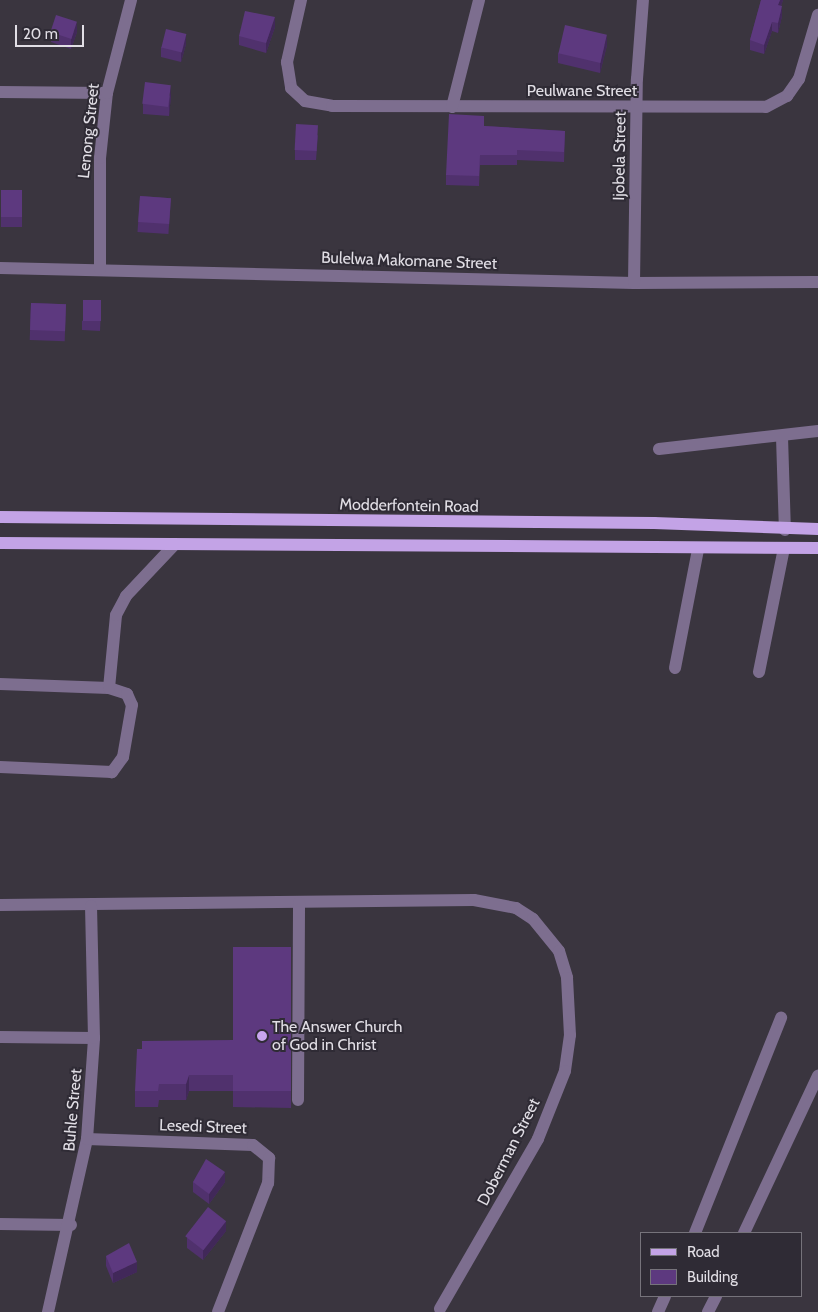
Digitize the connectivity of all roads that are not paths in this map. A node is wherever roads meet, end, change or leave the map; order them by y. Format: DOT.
graph roads {
  1 [pos="131,0"];
  2 [pos="301,0"];
  3 [pos="479,0"];
  4 [pos="643,0"];
  5 [pos="818,15"];
  6 [pos="0,92"];
  7 [pos="107,93"];
  8 [pos="452,107"];
  9 [pos="636,108"];
  10 [pos="0,268"];
  11 [pos="100,269"];
  12 [pos="818,282"];
  13 [pos="634,283"];
  14 [pos="818,431"];
  15 [pos="782,437"];
  16 [pos="660,449"];
  17 [pos="0,517"];
  18 [pos="818,529"];
  19 [pos="785,530"];
  20 [pos="0,543"];
  21 [pos="174,545"];
  22 [pos="784,548"];
  23 [pos="818,548"];
  24 [pos="698,550"];
  25 [pos="675,668"];
  26 [pos="759,672"];
  27 [pos="0,684"];
  28 [pos="109,688"];
  29 [pos="0,767"];
  30 [pos="299,903"];
  31 [pos="0,905"];
  32 [pos="91,906"];
  33 [pos="781,1018"];
  34 [pos="0,1037"];
  35 [pos="94,1038"];
  36 [pos="818,1076"];
  37 [pos="298,1100"];
  38 [pos="87,1139"];
  39 [pos="0,1224"];
  40 [pos="71,1225"];
  41 [pos="695,1232"];
  42 [pos="744,1232"];
  43 [pos="666,1297"];
  44 [pos="716,1297"];
  45 [pos="440,1308"];
  46 [pos="48,1312"];
  47 [pos="218,1312"];
  48 [pos="658,1312"];
  49 [pos="708,1312"];
  1 -- 7 [label="street, Lenong Street"];
  2 -- 8 [label="street, Peulwane Street"];
  3 -- 8 [label="street"];
  4 -- 9 [label="street, Ijobela Street"];
  5 -- 9 [label="street, Peulwane Street"];
  6 -- 7 [label="street"];
  7 -- 11 [label="street, Lenong Street"];
  8 -- 9 [label="street, Peulwane Street"];
  9 -- 13 [label="street, Ijobela Street"];
  10 -- 11 [label="street, Bulelwa Makomane Street"];
  11 -- 13 [label="street, Bulelwa Makomane Street"];
  12 -- 13 [label="street, Bulelwa Makomane Street"];
  14 -- 15 [label="street"];
  15 -- 16 [label="street"];
  15 -- 19 [label="street"];
  17 -- 19 [label="main road, Modderfontein Road"];
  18 -- 19 [label="main road, Modderfontein Road"];
  20 -- 21 [label="main road"];
  21 -- 24 [label="main road"];
  21 -- 28 [label="street"];
  22 -- 23 [label="main road"];
  22 -- 24 [label="main road"];
  22 -- 26 [label="street"];
  24 -- 25 [label="street"];
  27 -- 28 [label="street"];
  28 -- 29 [label="street"];
  30 -- 32 [label="street"];
  30 -- 37 [label="street"];
  30 -- 45 [label="street, Doberman Street"];
  31 -- 32 [label="street"];
  32 -- 35 [label="street, Buhle Street"];
  33 -- 41 [label="street"];
  34 -- 35 [label="street"];
  35 -- 38 [label="street, Buhle Street"];
  36 -- 42 [label="street"];
  38 -- 40 [label="street, Buhle Street"];
  38 -- 47 [label="street, Lesedi Street"];
  39 -- 40 [label="street"];
  40 -- 46 [label="street, Buhle Street"];
  43 -- 48 [label="street"];
  44 -- 49 [label="street"];
}
